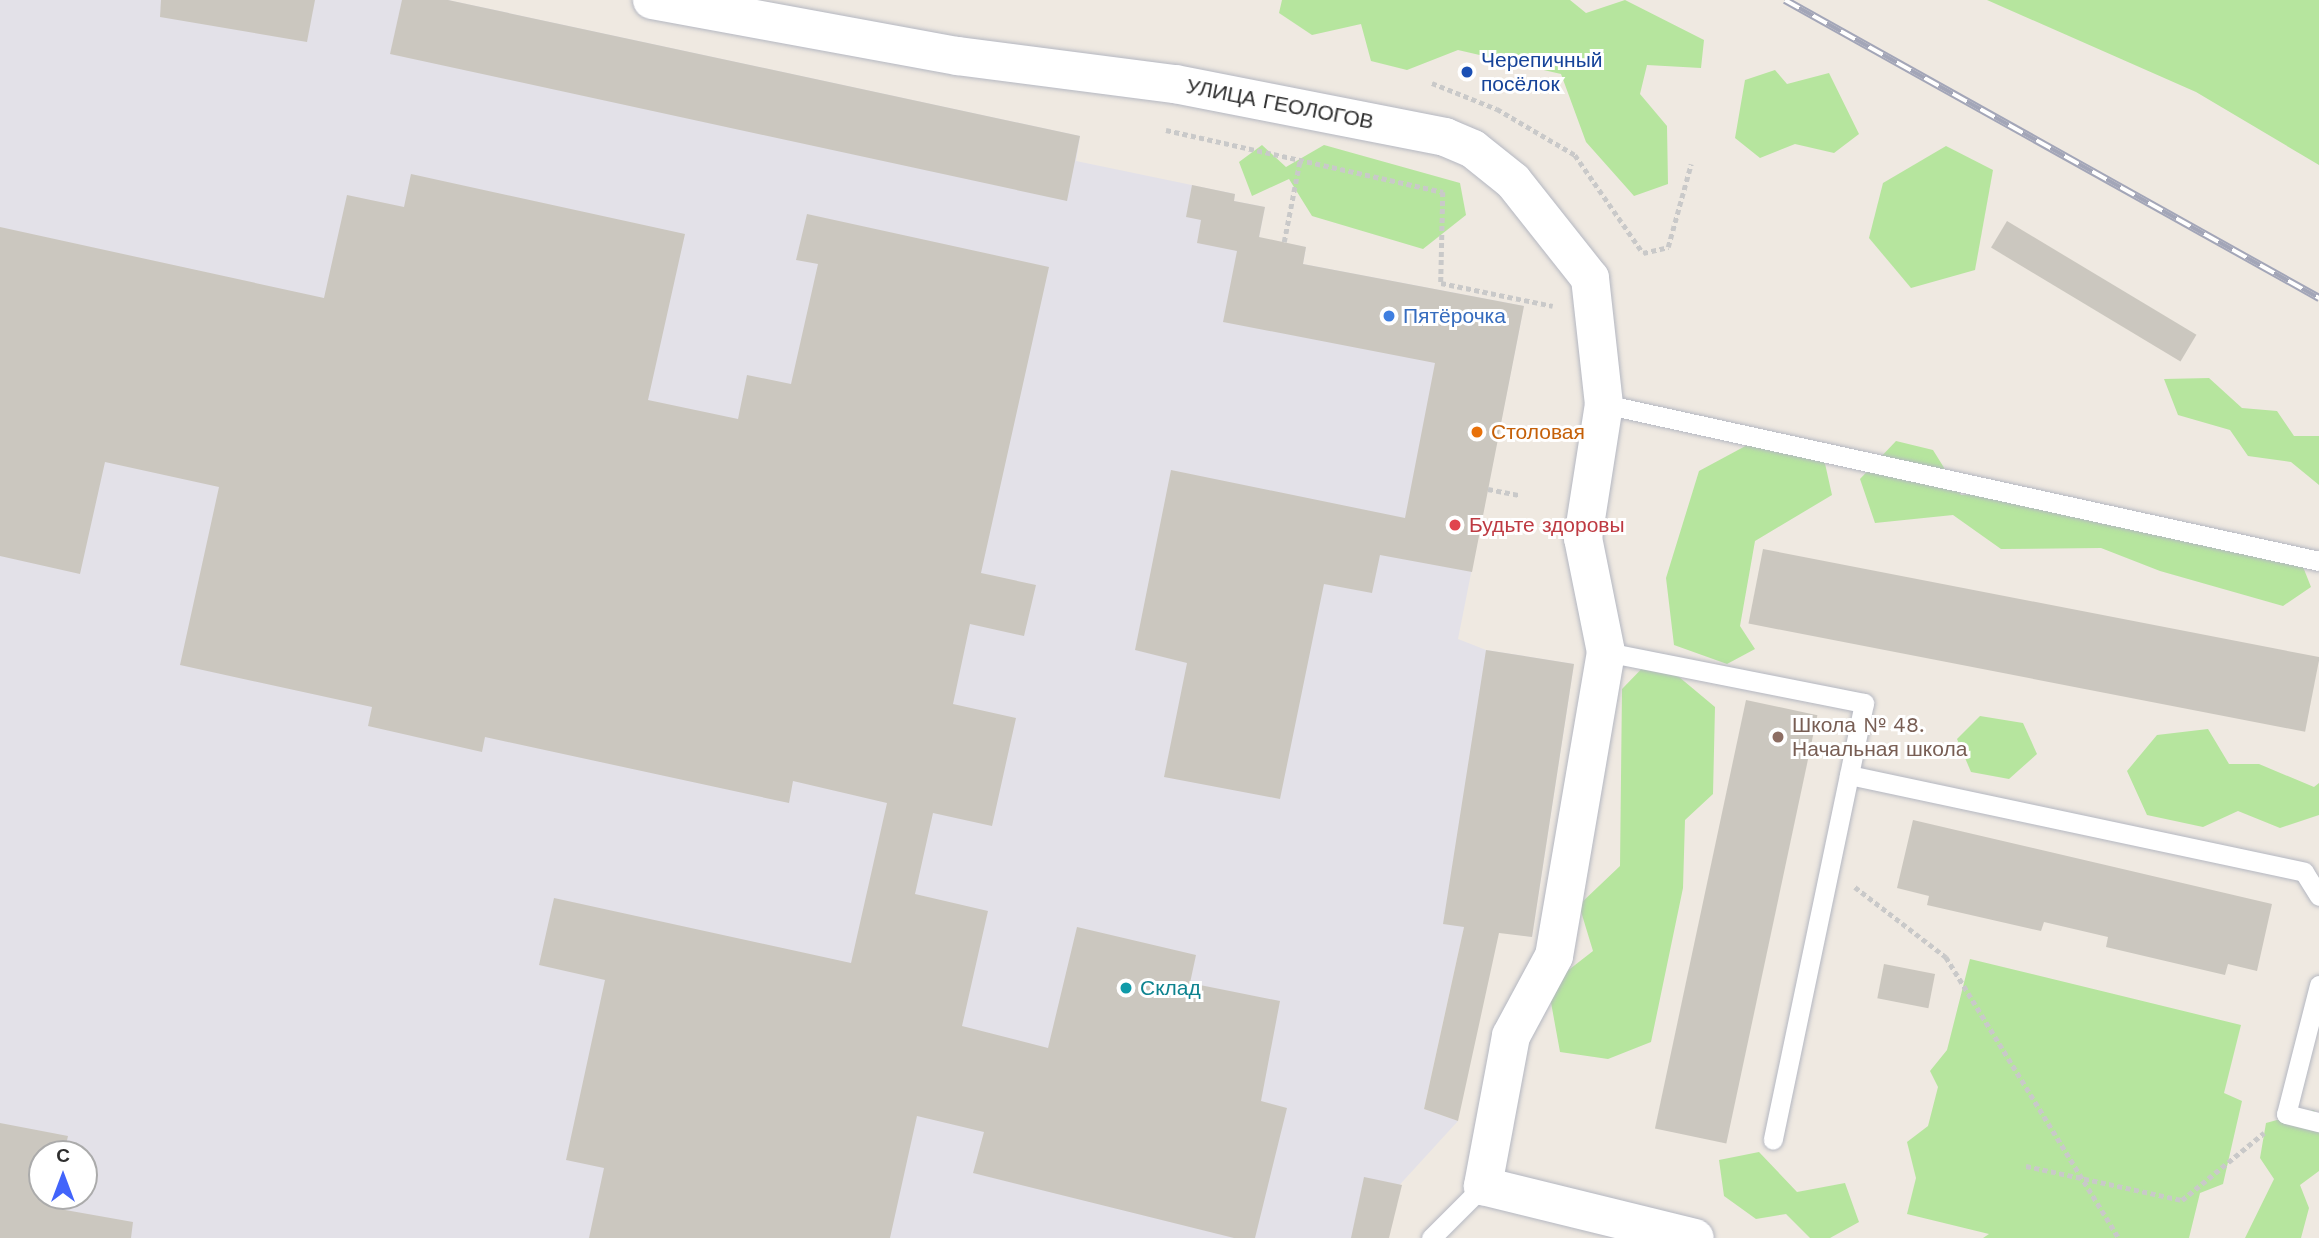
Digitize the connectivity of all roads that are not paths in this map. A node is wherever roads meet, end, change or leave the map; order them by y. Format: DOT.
graph roads {
  1 [pos="652,0"];
  2 [pos="1604,404"];
  3 [pos="2319,561"];
  4 [pos="1606,652"];
  5 [pos="1849,775"];
  6 [pos="2319,896"];
  7 [pos="2319,985"];
  8 [pos="2319,1122"];
  9 [pos="1773,1140"];
  10 [pos="1483,1186"];
  11 [pos="1431,1238"];
  12 [pos="1695,1238"];
  1 -- 2 [label="street, УЛИЦА ГЕОЛОГОВ"];
  2 -- 3 [label="lane"];
  2 -- 4 [label="street, УЛИЦА ГЕОЛОГОВ"];
  4 -- 5 [label="lane"];
  4 -- 10 [label="street"];
  5 -- 6 [label="lane"];
  5 -- 9 [label="lane"];
  7 -- 8 [label="lane"];
  10 -- 11 [label="lane"];
  10 -- 12 [label="street"];
}
